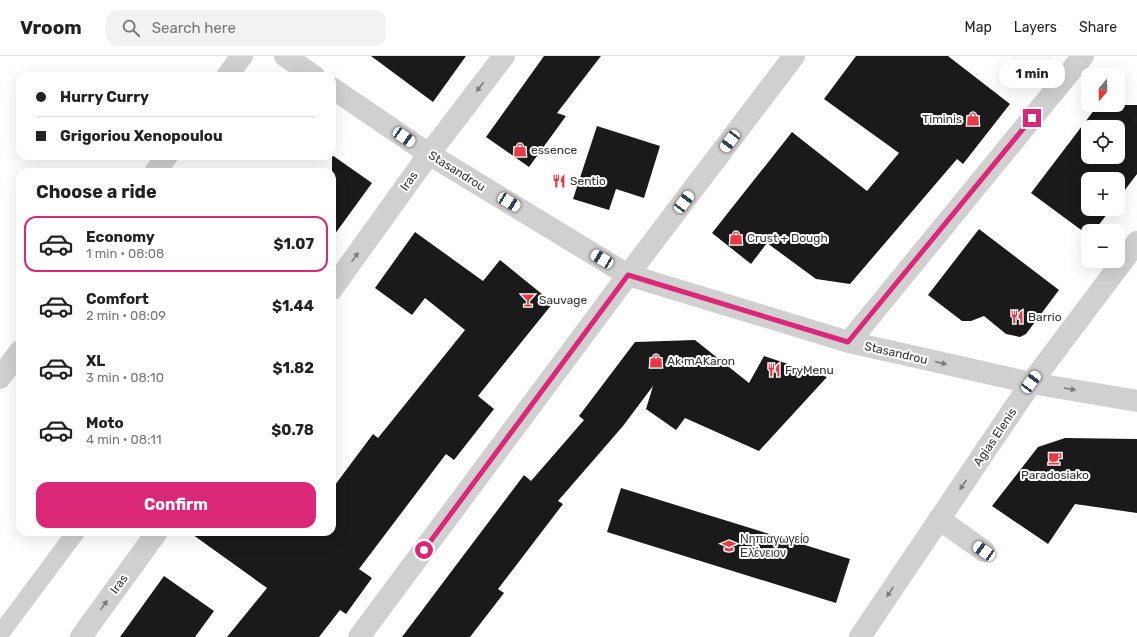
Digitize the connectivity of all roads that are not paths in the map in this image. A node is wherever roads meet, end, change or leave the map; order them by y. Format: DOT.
graph roads {
  1 [pos="242,56"];
  2 [pos="285,56"];
  3 [pos="504,56"];
  4 [pos="794,56"];
  5 [pos="1083,56"];
  6 [pos="230,72"];
  7 [pos="308,72"];
  8 [pos="336,91"];
  9 [pos="429,154"];
  10 [pos="1137,242"];
  11 [pos="628,275"];
  12 [pos="336,283"];
  13 [pos="848,342"];
  14 [pos="16,356"];
  15 [pos="0,378"];
  16 [pos="1031,382"];
  17 [pos="1137,401"];
  18 [pos="939,520"];
  19 [pos="73,536"];
  20 [pos="154,536"];
  21 [pos="984,551"];
  22 [pos="0,634"];
  23 [pos="81,637"];
  24 [pos="359,637"];
  25 [pos="860,637"];
  1 -- 6 [label="street"];
  2 -- 7 [label="street"];
  3 -- 9 [label="street, Iras, one-way"];
  4 -- 11 [label="street"];
  5 -- 13 [label="street"];
  8 -- 9 [label="street, Stasandrou"];
  9 -- 11 [label="street, Stasandrou"];
  12 -- 9 [label="street, Iras, one-way"];
  10 -- 16 [label="street, Agias Elenis"];
  11 -- 13 [label="street, Stasandrou"];
  11 -- 24 [label="street"];
  13 -- 16 [label="street, Stasandrou, one-way"];
  14 -- 15 [label="street"];
  16 -- 17 [label="street, Stasandrou, one-way"];
  16 -- 18 [label="street, Agias Elenis, one-way"];
  18 -- 21 [label="street"];
  18 -- 25 [label="street, Agias Elenis, one-way"];
  19 -- 22 [label="lane"];
  23 -- 20 [label="street, Iras, one-way"];
}
